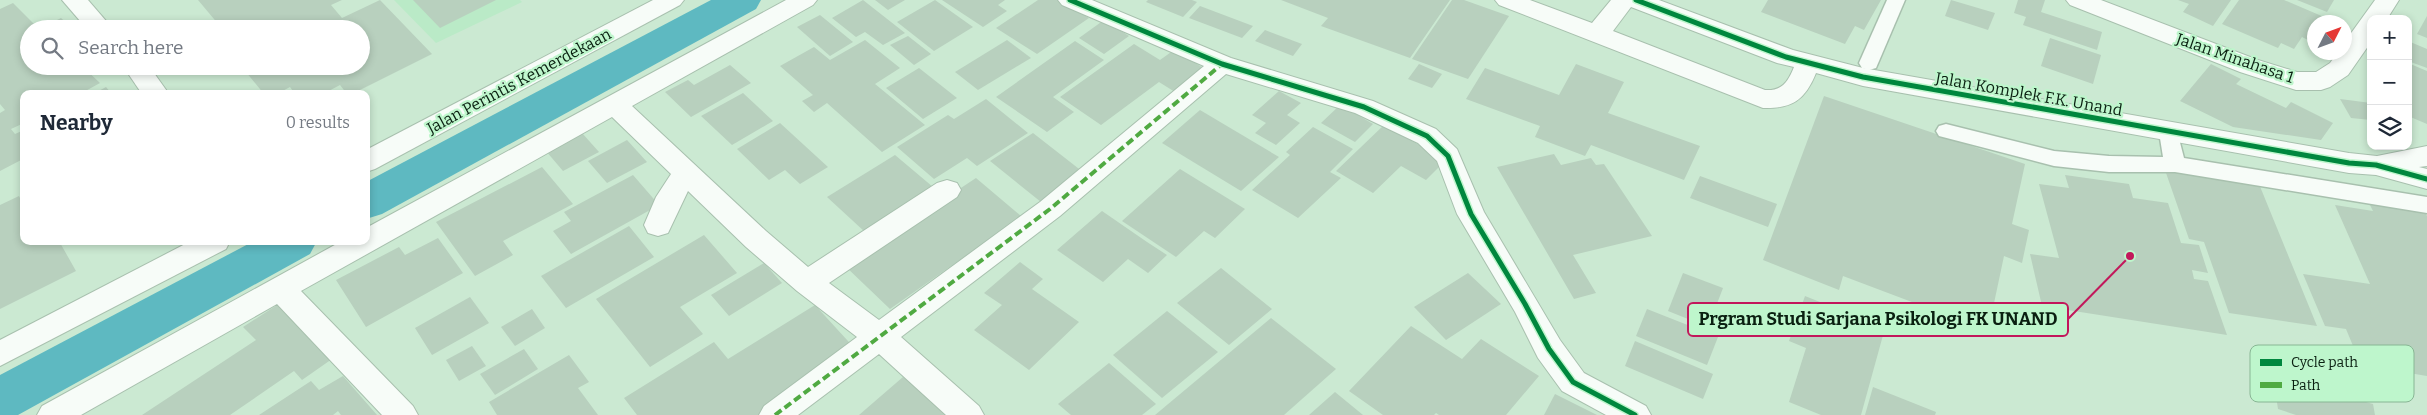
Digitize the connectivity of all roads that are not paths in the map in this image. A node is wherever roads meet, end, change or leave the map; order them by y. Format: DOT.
graph roads {
  1 [pos="74,0"];
  2 [pos="672,0"];
  3 [pos="805,0"];
  4 [pos="1070,0"];
  5 [pos="1507,0"];
  6 [pos="1624,0"];
  7 [pos="1636,0"];
  8 [pos="1896,0"];
  9 [pos="2078,0"];
  10 [pos="2387,0"];
  11 [pos="2377,15"];
  12 [pos="93,20"];
  13 [pos="2367,29"];
  14 [pos="1597,34"];
  15 [pos="1808,63"];
  16 [pos="1869,63"];
  17 [pos="1222,64"];
  18 [pos="142,75"];
  19 [pos="153,90"];
  20 [pos="615,105"];
  21 [pos="1946,131"];
  22 [pos="2168,132"];
  23 [pos="2427,156"];
  24 [pos="370,160"];
  25 [pos="2175,164"];
  26 [pos="2376,165"];
  27 [pos="685,174"];
  28 [pos="2427,178"];
  29 [pos="948,190"];
  30 [pos="2427,205"];
  31 [pos="658,225"];
  32 [pos="370,239"];
  33 [pos="208,245"];
  34 [pos="359,245"];
  35 [pos="806,283"];
  36 [pos="280,288"];
  37 [pos="880,337"];
  38 [pos="0,354"];
  39 [pos="53,415"];
  40 [pos="402,415"];
  41 [pos="775,415"];
  42 [pos="968,415"];
  43 [pos="1635,415"];
  1 -- 12 [label="street"];
  2 -- 24 [label="street, Jalan Perintis Kemerdekaan"];
  3 -- 20 [label="street"];
  4 -- 17 [label="street"];
  5 -- 14 [label="street"];
  6 -- 14 [label="street"];
  7 -- 15 [label="street, Jalan Komplek F.K. Unand"];
  8 -- 16 [label="lane"];
  9 -- 13 [label="street, Jalan Minahasa 1"];
  10 -- 11 [label="street"];
  14 -- 15 [label="street"];
  15 -- 22 [label="street, Jalan Komplek F.K. Unand"];
  17 -- 37 [label="street"];
  17 -- 43 [label="street"];
  18 -- 19 [label="street"];
  20 -- 27 [label="street"];
  20 -- 32 [label="street"];
  21 -- 25 [label="lane"];
  22 -- 25 [label="lane"];
  22 -- 26 [label="street, Jalan Komplek F.K. Unand"];
  23 -- 26 [label="street, Jalan Komplek F.K. Unand"];
  25 -- 30 [label="lane"];
  26 -- 28 [label="street, Jalan Komplek F.K. Unand"];
  27 -- 31 [label="street"];
  27 -- 35 [label="street"];
  29 -- 35 [label="street"];
  33 -- 38 [label="street"];
  34 -- 36 [label="street"];
  35 -- 37 [label="street"];
  36 -- 39 [label="street"];
  36 -- 40 [label="street"];
  37 -- 41 [label="street"];
  37 -- 42 [label="street"];
}
